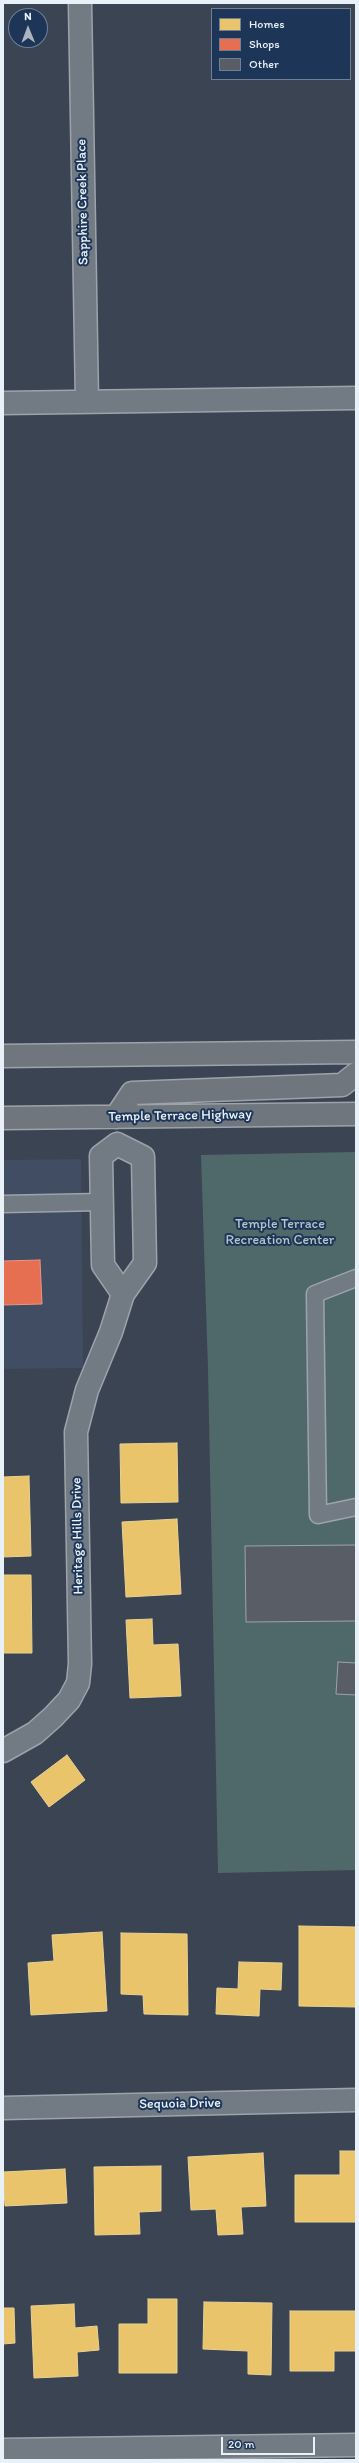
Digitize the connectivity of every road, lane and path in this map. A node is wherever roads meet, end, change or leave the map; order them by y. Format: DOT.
graph roads {
  1 [pos="80,3"];
  2 [pos="356,398"];
  3 [pos="87,402"];
  4 [pos="3,403"];
  5 [pos="356,1052"];
  6 [pos="3,1056"];
  7 [pos="356,1074"];
  8 [pos="356,1114"];
  9 [pos="116,1117"];
  10 [pos="3,1118"];
  11 [pos="117,1144"];
  12 [pos="102,1202"];
  13 [pos="3,1204"];
  14 [pos="356,1278"];
  15 [pos="123,1294"];
  16 [pos="356,1507"];
  17 [pos="3,1751"];
  18 [pos="356,2100"];
  19 [pos="3,2108"];
  20 [pos="356,2445"];
  21 [pos="3,2450"];
  1 -- 3 [label="street, Sapphire Creek Place"];
  2 -- 3 [label="street"];
  3 -- 4 [label="street"];
  5 -- 6 [label="main road"];
  7 -- 9 [label="main road"];
  8 -- 9 [label="main road, Temple Terrace Highway"];
  9 -- 10 [label="main road, Temple Terrace Highway"];
  9 -- 11 [label="street"];
  11 -- 12 [label="street"];
  11 -- 15 [label="street, Heritage Hills Drive"];
  12 -- 13 [label="lane"];
  12 -- 15 [label="street"];
  14 -- 16 [label="lane"];
  15 -- 17 [label="street, Heritage Hills Drive"];
  18 -- 19 [label="street, Sequoia Drive"];
  20 -- 21 [label="street"];
}
